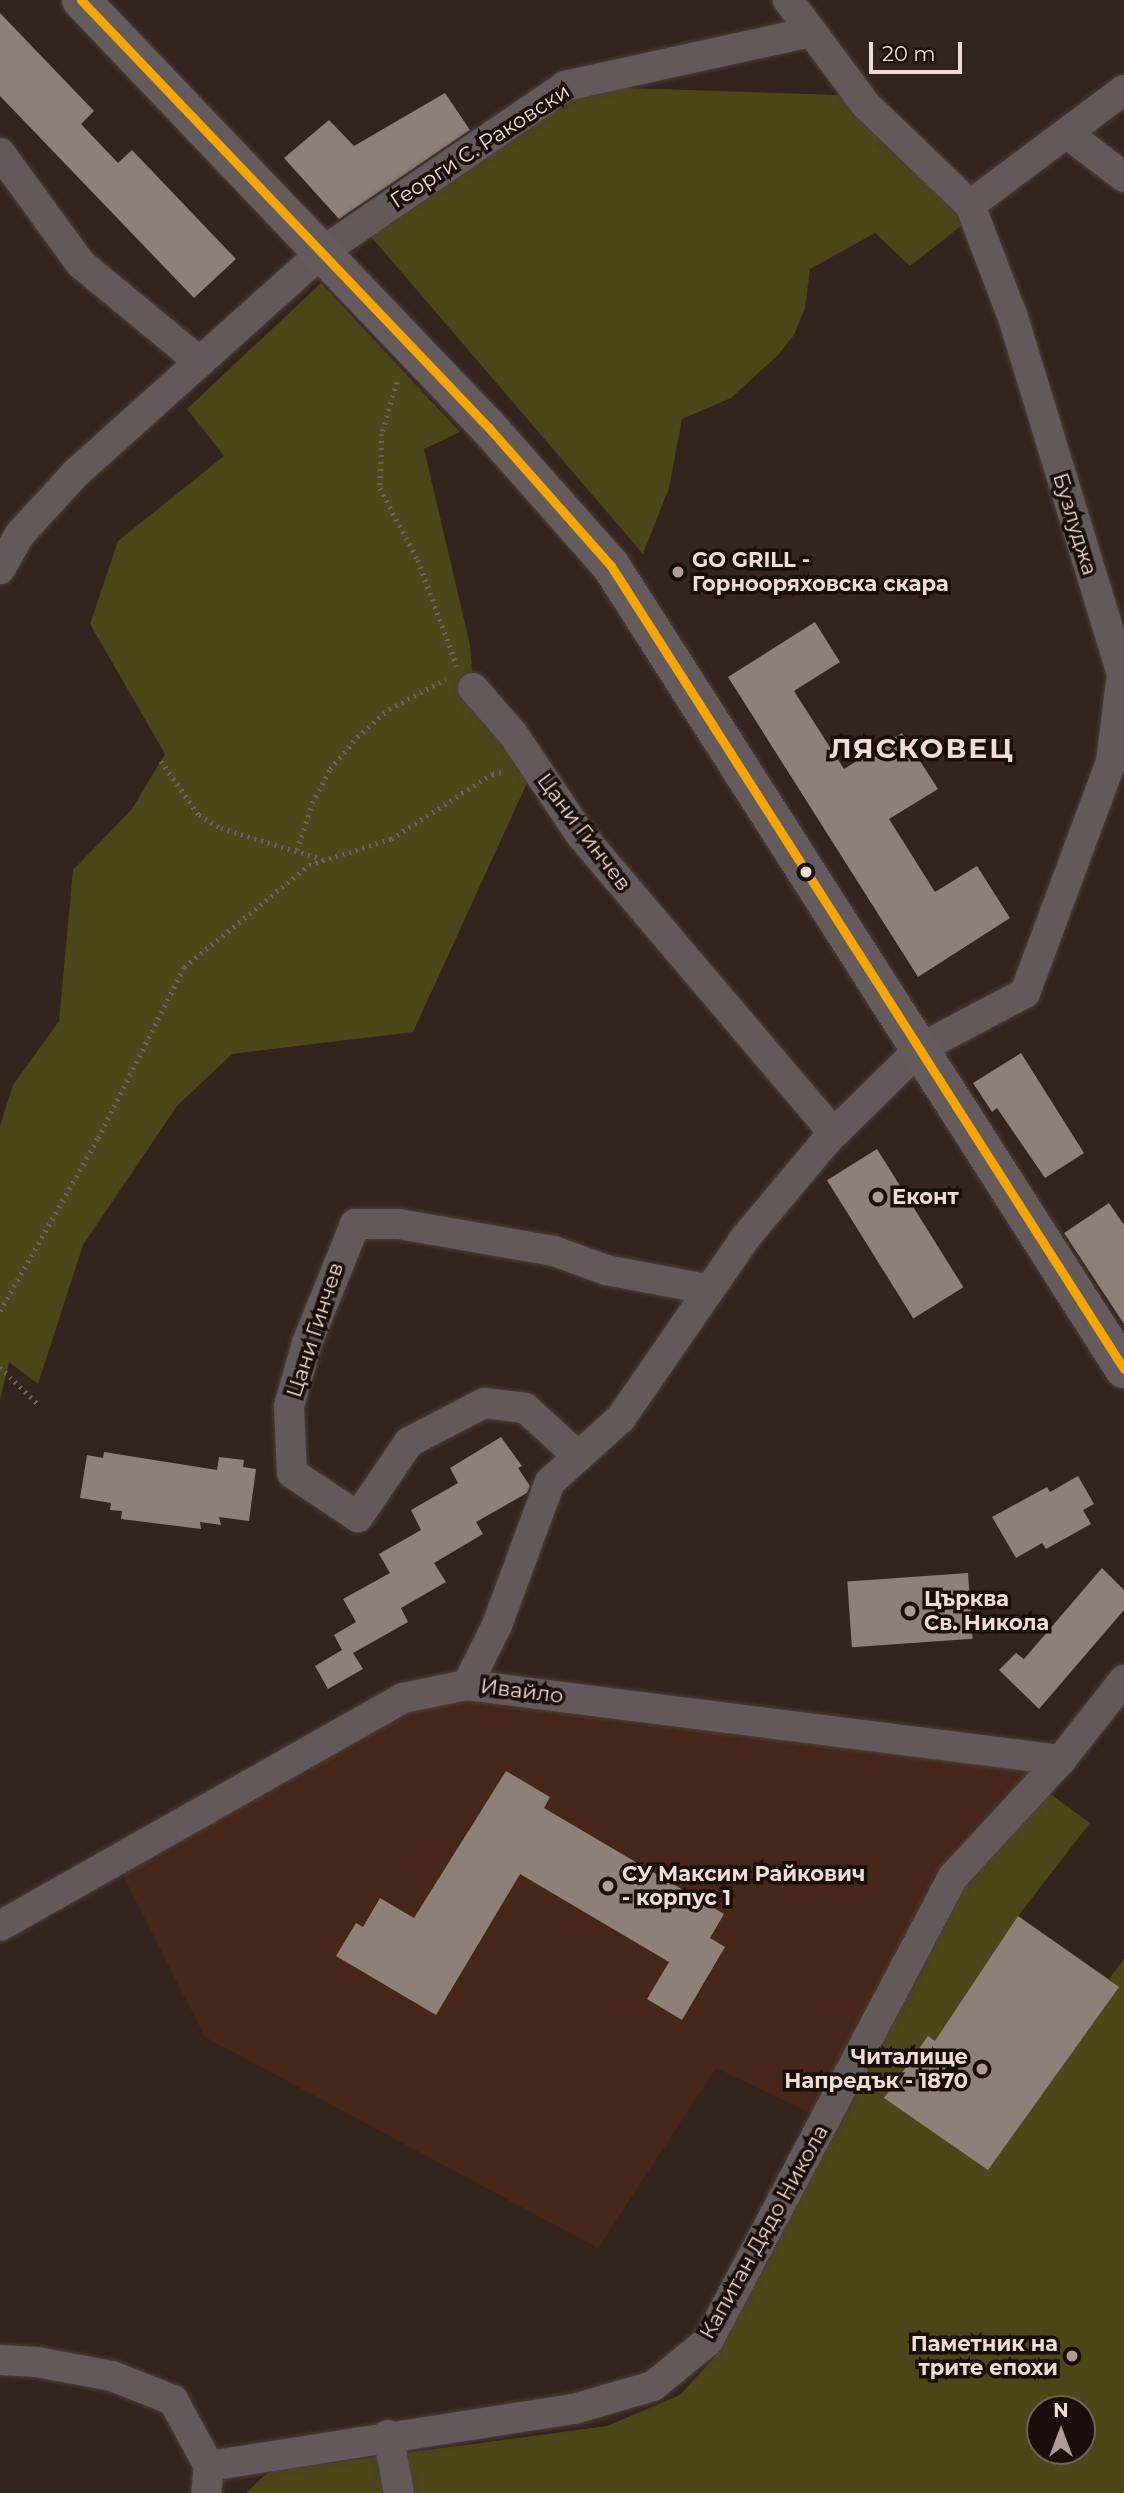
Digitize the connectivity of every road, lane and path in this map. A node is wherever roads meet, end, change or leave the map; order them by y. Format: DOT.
graph roads {
  1 [pos="81,0"];
  2 [pos="788,0"];
  3 [pos="810,32"];
  4 [pos="1124,90"];
  5 [pos="1069,135"];
  6 [pos="0,153"];
  7 [pos="1124,177"];
  8 [pos="970,205"];
  9 [pos="322,252"];
  10 [pos="420,355"];
  11 [pos="200,362"];
  12 [pos="1,564"];
  13 [pos="474,688"];
  14 [pos="161,761"];
  15 [pos="1118,763"];
  16 [pos="534,765"];
  17 [pos="297,850"];
  18 [pos="322,860"];
  19 [pos="921,1048"];
  20 [pos="834,1133"];
  21 [pos="707,1289"];
  22 [pos="0,1311"];
  23 [pos="0,1367"];
  24 [pos="1124,1369"];
  25 [pos="40,1406"];
  26 [pos="578,1456"];
  27 [pos="1124,1680"];
  28 [pos="467,1685"];
  29 [pos="1061,1760"];
  30 [pos="0,1926"];
  31 [pos="0,2360"];
  32 [pos="388,2435"];
  33 [pos="207,2479"];
  34 [pos="399,2493"];
  1 -- 9 [label="street"];
  2 -- 3 [label="street, Бузлуджа"];
  3 -- 8 [label="street, Бузлуджа"];
  3 -- 9 [label="street, Георги С. Раковски"];
  4 -- 5 [label="street"];
  5 -- 7 [label="street"];
  5 -- 8 [label="street"];
  6 -- 11 [label="street"];
  8 -- 15 [label="street, Бузлуджа"];
  9 -- 10 [label="street"];
  9 -- 11 [label="street, Георги С. Раковски"];
  10 -- 17 [label="path"];
  10 -- 19 [label="street"];
  11 -- 12 [label="street, Георги С. Раковски"];
  13 -- 16 [label="street, Цани Гинчев"];
  14 -- 17 [label="path"];
  15 -- 19 [label="street, Бузлуджа"];
  16 -- 18 [label="path"];
  16 -- 20 [label="street, Цани Гинчев"];
  17 -- 18 [label="path"];
  18 -- 22 [label="path"];
  19 -- 20 [label="street"];
  19 -- 24 [label="street"];
  20 -- 21 [label="street"];
  21 -- 26 [label="street"];
  21 -- 26 [label="street, Цани Гинчев"];
  23 -- 25 [label="path"];
  26 -- 28 [label="street"];
  27 -- 29 [label="street, Капитан Дядо Никола"];
  28 -- 29 [label="street, Ивайло"];
  28 -- 30 [label="street, Ивайло"];
  29 -- 32 [label="street, Капитан Дядо Никола"];
  31 -- 33 [label="street, Капитан Дядо Никола"];
  32 -- 33 [label="street, Капитан Дядо Никола"];
  32 -- 34 [label="street"];
}
